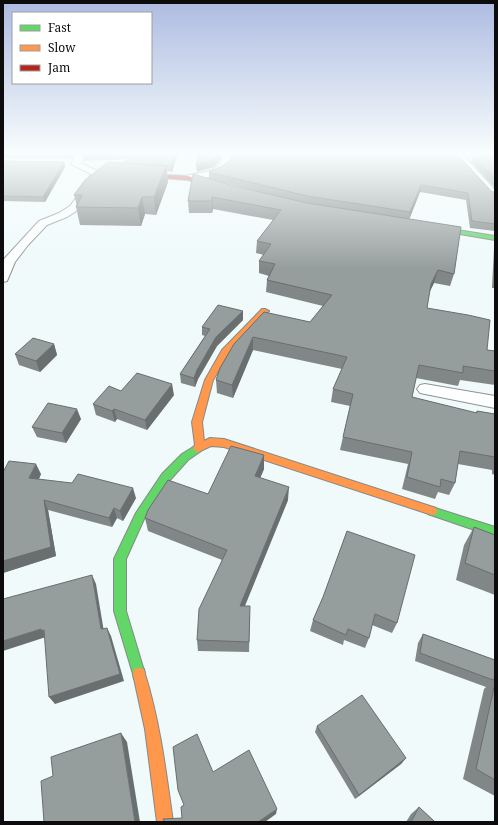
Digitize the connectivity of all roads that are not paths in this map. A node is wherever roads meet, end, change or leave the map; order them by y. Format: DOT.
graph roads {
  1 [pos="86,192"];
  2 [pos="420,226"];
  3 [pos="495,238"];
  4 [pos="3,278"];
  5 [pos="265,311"];
  6 [pos="425,389"];
  7 [pos="495,402"];
  8 [pos="200,446"];
  9 [pos="495,532"];
  10 [pos="165,822"];
  1 -- 4 [label="street"];
  2 -- 3 [label="street"];
  5 -- 8 [label="street"];
  6 -- 7 [label="street"];
  8 -- 9 [label="street"];
  8 -- 10 [label="street"];
}
